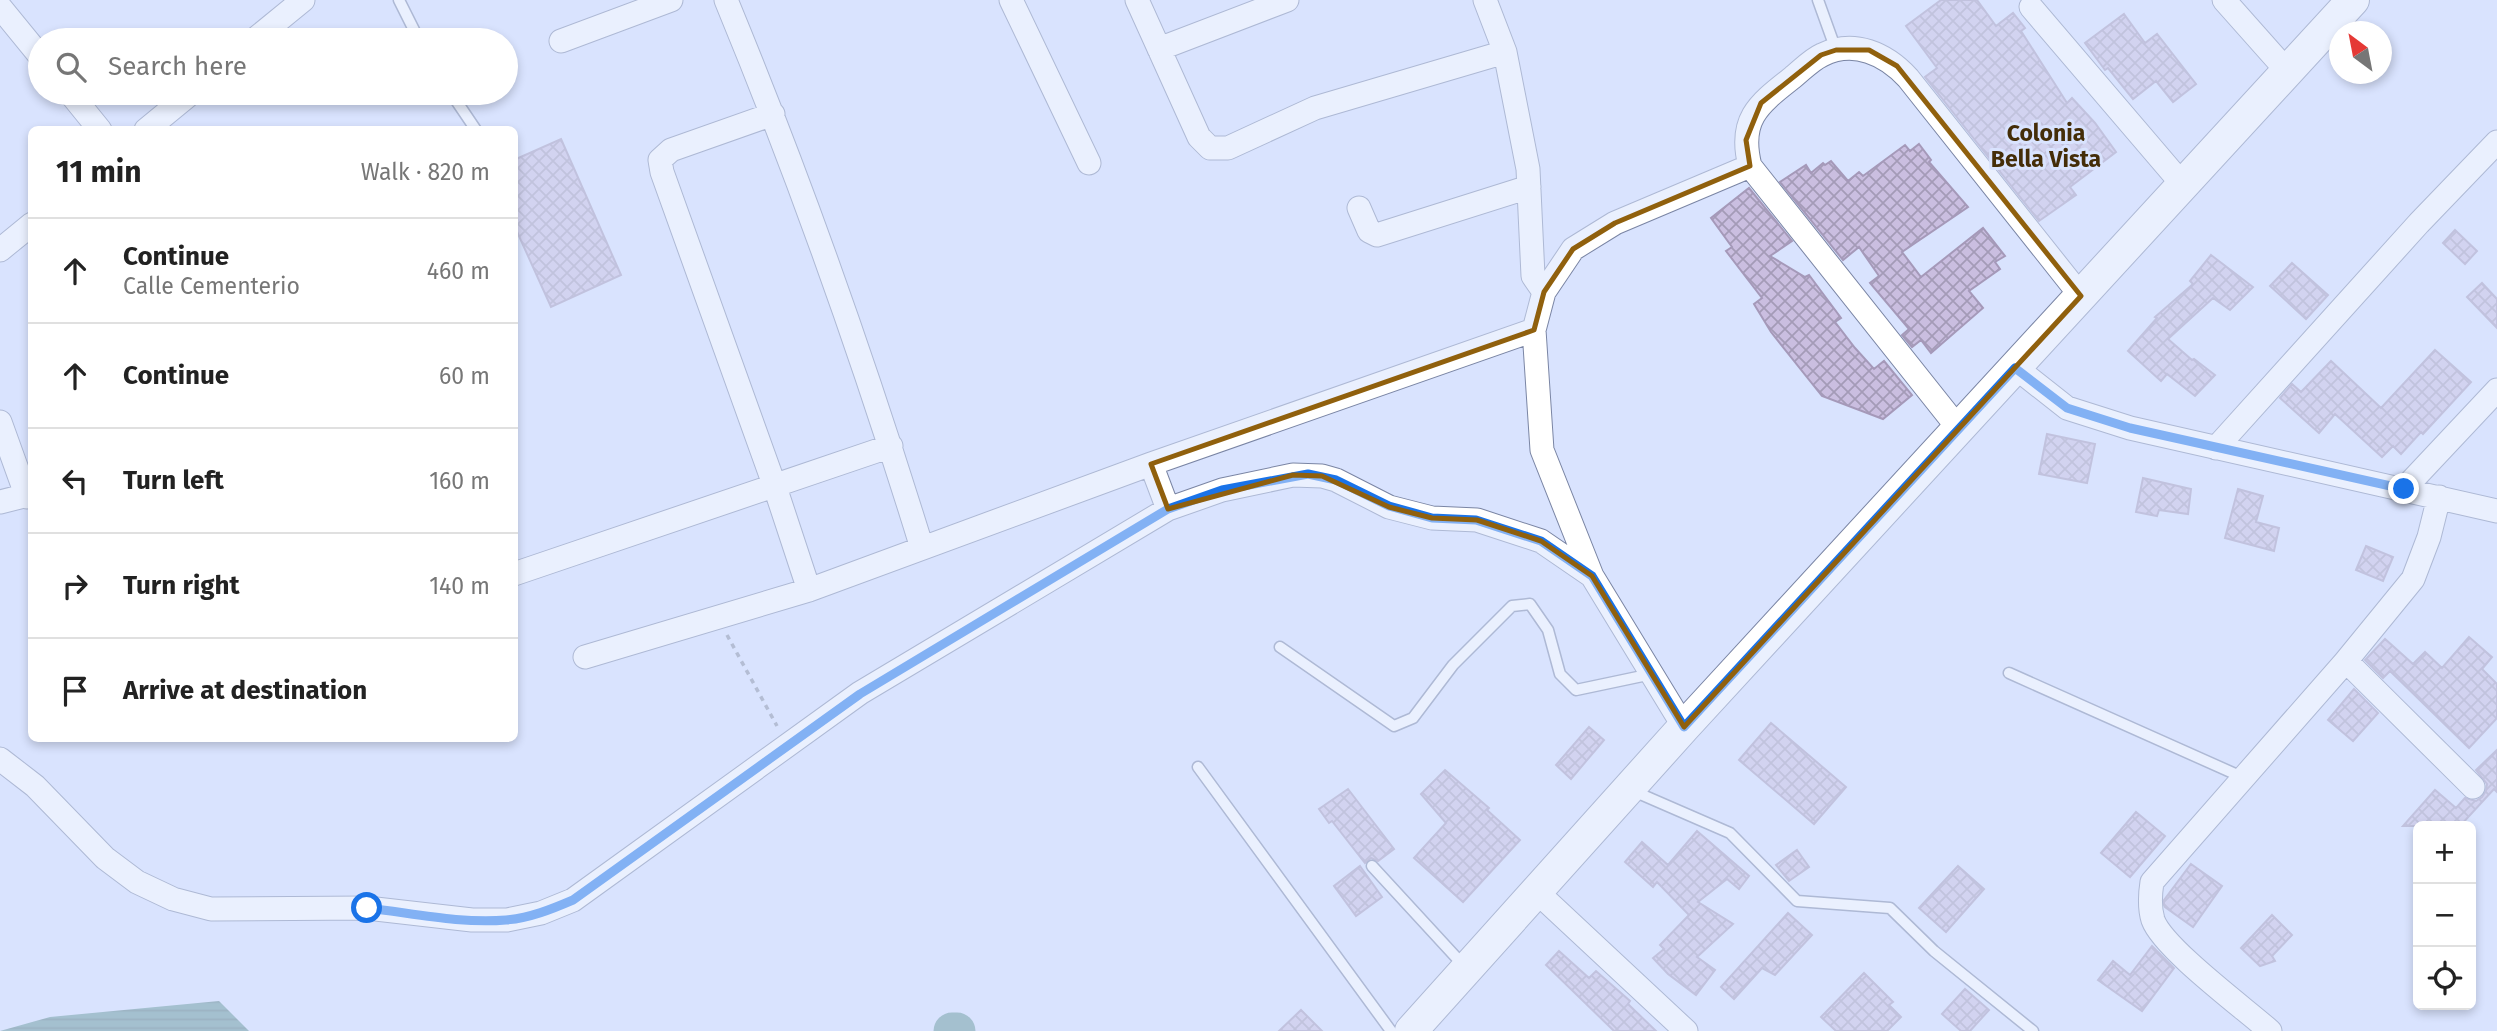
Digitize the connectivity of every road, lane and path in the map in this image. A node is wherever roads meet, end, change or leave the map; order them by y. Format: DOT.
graph roads {
  1 [pos="303,0"];
  2 [pos="398,0"];
  3 [pos="671,0"];
  4 [pos="726,0"];
  5 [pos="1012,0"];
  6 [pos="1137,0"];
  7 [pos="1287,0"];
  8 [pos="1485,0"];
  9 [pos="1818,0"];
  10 [pos="2224,0"];
  11 [pos="2353,0"];
  12 [pos="0,7"];
  13 [pos="2031,7"];
  14 [pos="269,28"];
  15 [pos="413,28"];
  16 [pos="28,41"];
  17 [pos="561,41"];
  18 [pos="1159,49"];
  19 [pos="1836,50"];
  20 [pos="1505,52"];
  21 [pos="2288,72"];
  22 [pos="80,105"];
  23 [pos="176,105"];
  24 [pos="459,105"];
  25 [pos="773,114"];
  26 [pos="97,126"];
  27 [pos="151,126"];
  28 [pos="473,126"];
  29 [pos="2497,142"];
  30 [pos="1089,163"];
  31 [pos="1750,166"];
  32 [pos="2183,186"];
  33 [pos="1529,187"];
  34 [pos="1359,208"];
  35 [pos="28,227"];
  36 [pos="0,250"];
  37 [pos="1544,292"];
  38 [pos="2081,296"];
  39 [pos="1534,330"];
  40 [pos="2015,368"];
  41 [pos="2497,390"];
  42 [pos="0,422"];
  43 [pos="1959,429"];
  44 [pos="891,446"];
  45 [pos="2216,448"];
  46 [pos="1151,464"];
  47 [pos="775,487"];
  48 [pos="2404,489"];
  49 [pos="28,493"];
  50 [pos="28,496"];
  51 [pos="2439,497"];
  52 [pos="0,502"];
  53 [pos="1168,509"];
  54 [pos="2497,512"];
  55 [pos="922,548"];
  56 [pos="518,572"];
  57 [pos="1592,576"];
  58 [pos="809,590"];
  59 [pos="718,617"];
  60 [pos="1280,648"];
  61 [pos="584,657"];
  62 [pos="2346,662"];
  63 [pos="2009,673"];
  64 [pos="1652,674"];
  65 [pos="1684,727"];
  66 [pos="788,746"];
  67 [pos="0,759"];
  68 [pos="1198,767"];
  69 [pos="2242,778"];
  70 [pos="2473,787"];
  71 [pos="1628,789"];
  72 [pos="1372,866"];
  73 [pos="1537,892"];
  74 [pos="1467,969"];
  75 [pos="1391,1031"];
  76 [pos="1411,1031"];
  77 [pos="1686,1031"];
  78 [pos="2033,1031"];
  79 [pos="2270,1031"];
  1 -- 14 [label="street"];
  2 -- 15 [label="lane"];
  3 -- 17 [label="street"];
  4 -- 25 [label="street"];
  5 -- 30 [label="street"];
  6 -- 18 [label="street"];
  7 -- 18 [label="street"];
  8 -- 20 [label="street"];
  9 -- 19 [label="lane"];
  10 -- 21 [label="street"];
  11 -- 21 [label="main road"];
  12 -- 16 [label="street"];
  13 -- 32 [label="street"];
  18 -- 20 [label="street"];
  19 -- 31 [label="street"];
  19 -- 38 [label="street"];
  20 -- 33 [label="street"];
  21 -- 32 [label="main road"];
  22 -- 26 [label="street"];
  23 -- 27 [label="street"];
  24 -- 28 [label="lane"];
  25 -- 44 [label="street"];
  25 -- 47 [label="street"];
  29 -- 45 [label="street"];
  31 -- 37 [label="street"];
  31 -- 43 [label="street"];
  32 -- 38 [label="main road"];
  33 -- 34 [label="street"];
  33 -- 37 [label="street"];
  35 -- 36 [label="street"];
  37 -- 39 [label="street"];
  38 -- 40 [label="main road"];
  39 -- 46 [label="street"];
  39 -- 57 [label="street"];
  40 -- 43 [label="main road"];
  40 -- 45 [label="street"];
  41 -- 48 [label="street"];
  42 -- 49 [label="street"];
  43 -- 65 [label="main road"];
  44 -- 47 [label="street"];
  44 -- 55 [label="street"];
  45 -- 48 [label="street"];
  46 -- 53 [label="street"];
  46 -- 55 [label="street"];
  47 -- 56 [label="street"];
  47 -- 58 [label="street"];
  48 -- 51 [label="street"];
  50 -- 52 [label="street"];
  51 -- 54 [label="street"];
  51 -- 62 [label="street"];
  53 -- 57 [label="street"];
  53 -- 66 [label="street"];
  55 -- 58 [label="street"];
  57 -- 64 [label="street"];
  58 -- 59 [label="street"];
  59 -- 61 [label="street"];
  59 -- 66 [label="path"];
  60 -- 64 [label="lane"];
  62 -- 69 [label="street"];
  62 -- 70 [label="street"];
  63 -- 69 [label="lane"];
  64 -- 65 [label="street"];
  65 -- 71 [label="main road"];
  66 -- 67 [label="street"];
  68 -- 75 [label="lane"];
  69 -- 79 [label="street"];
  71 -- 73 [label="main road"];
  71 -- 78 [label="lane"];
  72 -- 74 [label="lane"];
  73 -- 74 [label="main road"];
  73 -- 77 [label="street"];
  74 -- 76 [label="main road"];
}
